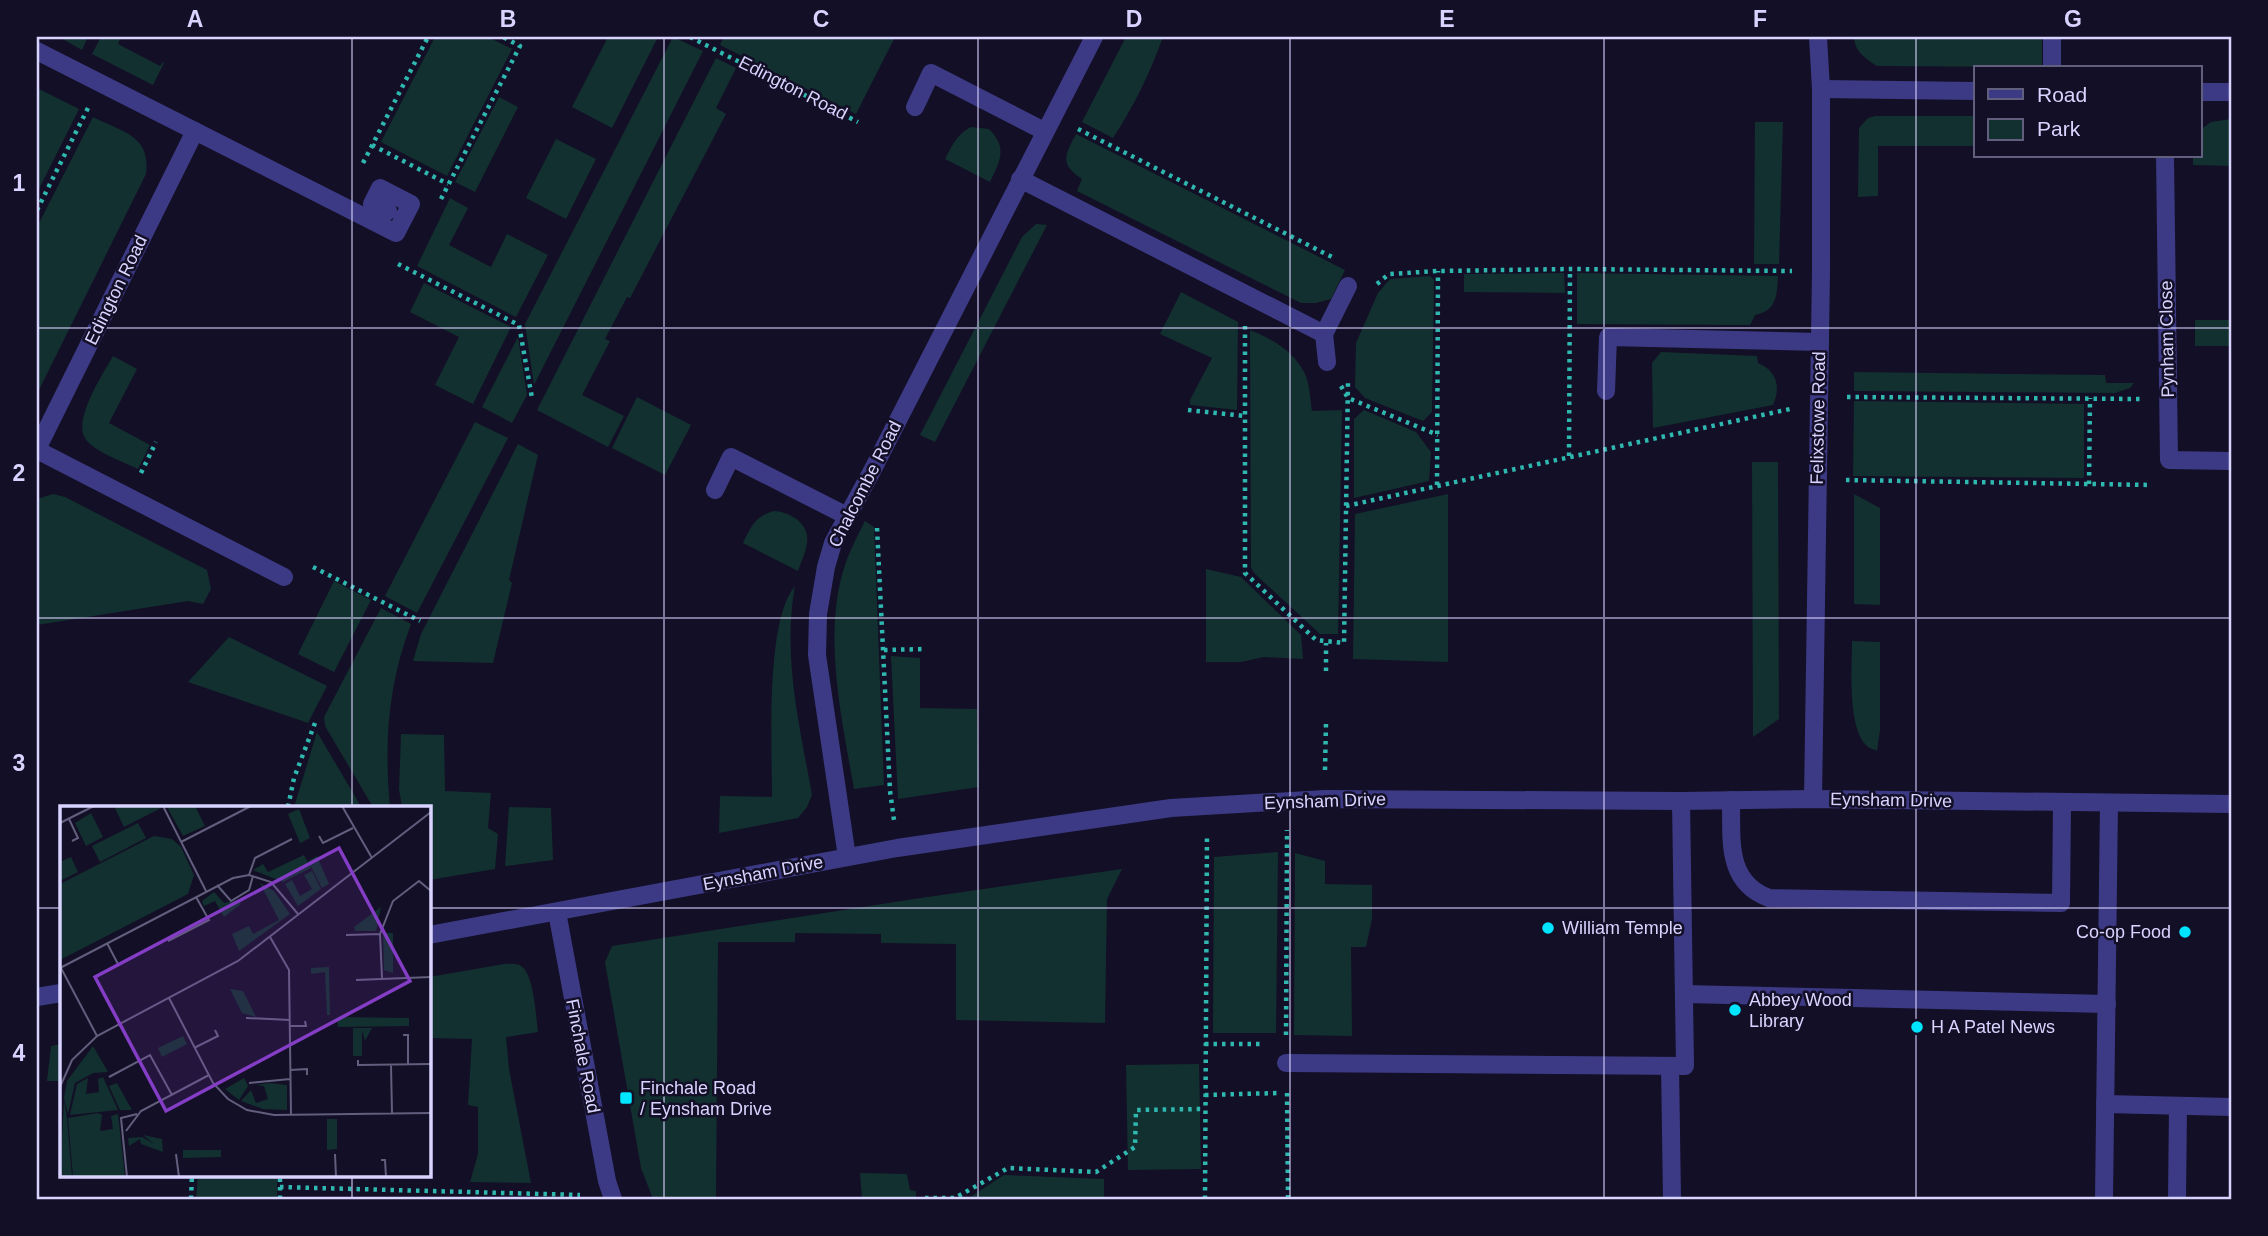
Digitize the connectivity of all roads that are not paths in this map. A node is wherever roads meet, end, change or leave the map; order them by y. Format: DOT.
graph roads {
  1 [pos="1094,37"];
  2 [pos="1818,37"];
  3 [pos="2052,37"];
  4 [pos="37,51"];
  5 [pos="2052,66"];
  6 [pos="1821,89"];
  7 [pos="1974,91"];
  8 [pos="2202,92"];
  9 [pos="2231,92"];
  10 [pos="915,107"];
  11 [pos="1049,123"];
  12 [pos="195,131"];
  13 [pos="2165,158"];
  14 [pos="1020,179"];
  15 [pos="388,211"];
  16 [pos="1348,286"];
  17 [pos="1324,334"];
  18 [pos="1819,342"];
  19 [pos="1326,362"];
  20 [pos="1606,391"];
  21 [pos="37,450"];
  22 [pos="2231,461"];
  23 [pos="715,490"];
  24 [pos="847,516"];
  25 [pos="284,577"];
  26 [pos="1813,799"];
  27 [pos="1731,800"];
  28 [pos="1681,801"];
  29 [pos="2062,803"];
  30 [pos="2109,803"];
  31 [pos="2231,804"];
  32 [pos="847,857"];
  33 [pos="557,912"];
  34 [pos="430,935"];
  35 [pos="60,993"];
  36 [pos="1685,994"];
  37 [pos="37,997"];
  38 [pos="2107,1004"];
  39 [pos="1286,1054"];
  40 [pos="1670,1066"];
  41 [pos="2105,1104"];
  42 [pos="2186,1106"];
  43 [pos="2231,1107"];
  44 [pos="613,1198"];
  45 [pos="1672,1199"];
  46 [pos="2104,1199"];
  47 [pos="2177,1199"];
  1 -- 11 [label="street, Chalcombe Road"];
  2 -- 6 [label="street, Felixstowe Road"];
  3 -- 5 [label="street"];
  4 -- 12 [label="street"];
  6 -- 7 [label="street"];
  6 -- 18 [label="street, Felixstowe Road"];
  8 -- 9 [label="street"];
  10 -- 11 [label="street"];
  11 -- 14 [label="street, Chalcombe Road"];
  12 -- 15 [label="street"];
  12 -- 21 [label="street, Edington Road"];
  13 -- 22 [label="street, Pynham Close"];
  14 -- 17 [label="street"];
  14 -- 24 [label="street, Chalcombe Road"];
  16 -- 17 [label="street"];
  17 -- 19 [label="street"];
  18 -- 20 [label="street"];
  18 -- 26 [label="street, Felixstowe Road"];
  21 -- 25 [label="street, Edington Road"];
  23 -- 24 [label="street"];
  24 -- 32 [label="street, Chalcombe Road"];
  26 -- 27 [label="street, Eynsham Drive"];
  26 -- 29 [label="street, Eynsham Drive"];
  27 -- 28 [label="street, Eynsham Drive"];
  27 -- 29 [label="street"];
  28 -- 32 [label="street, Eynsham Drive"];
  28 -- 36 [label="street"];
  29 -- 30 [label="street, Eynsham Drive"];
  30 -- 31 [label="street, Eynsham Drive"];
  30 -- 38 [label="street"];
  32 -- 33 [label="street, Eynsham Drive"];
  33 -- 34 [label="street, Eynsham Drive"];
  33 -- 44 [label="street, Finchale Road"];
  35 -- 37 [label="street"];
  36 -- 38 [label="street"];
  36 -- 40 [label="street"];
  38 -- 41 [label="street"];
  39 -- 40 [label="street"];
  40 -- 45 [label="street"];
  41 -- 42 [label="street"];
  41 -- 46 [label="street"];
  42 -- 43 [label="street"];
  42 -- 47 [label="street"];
}
